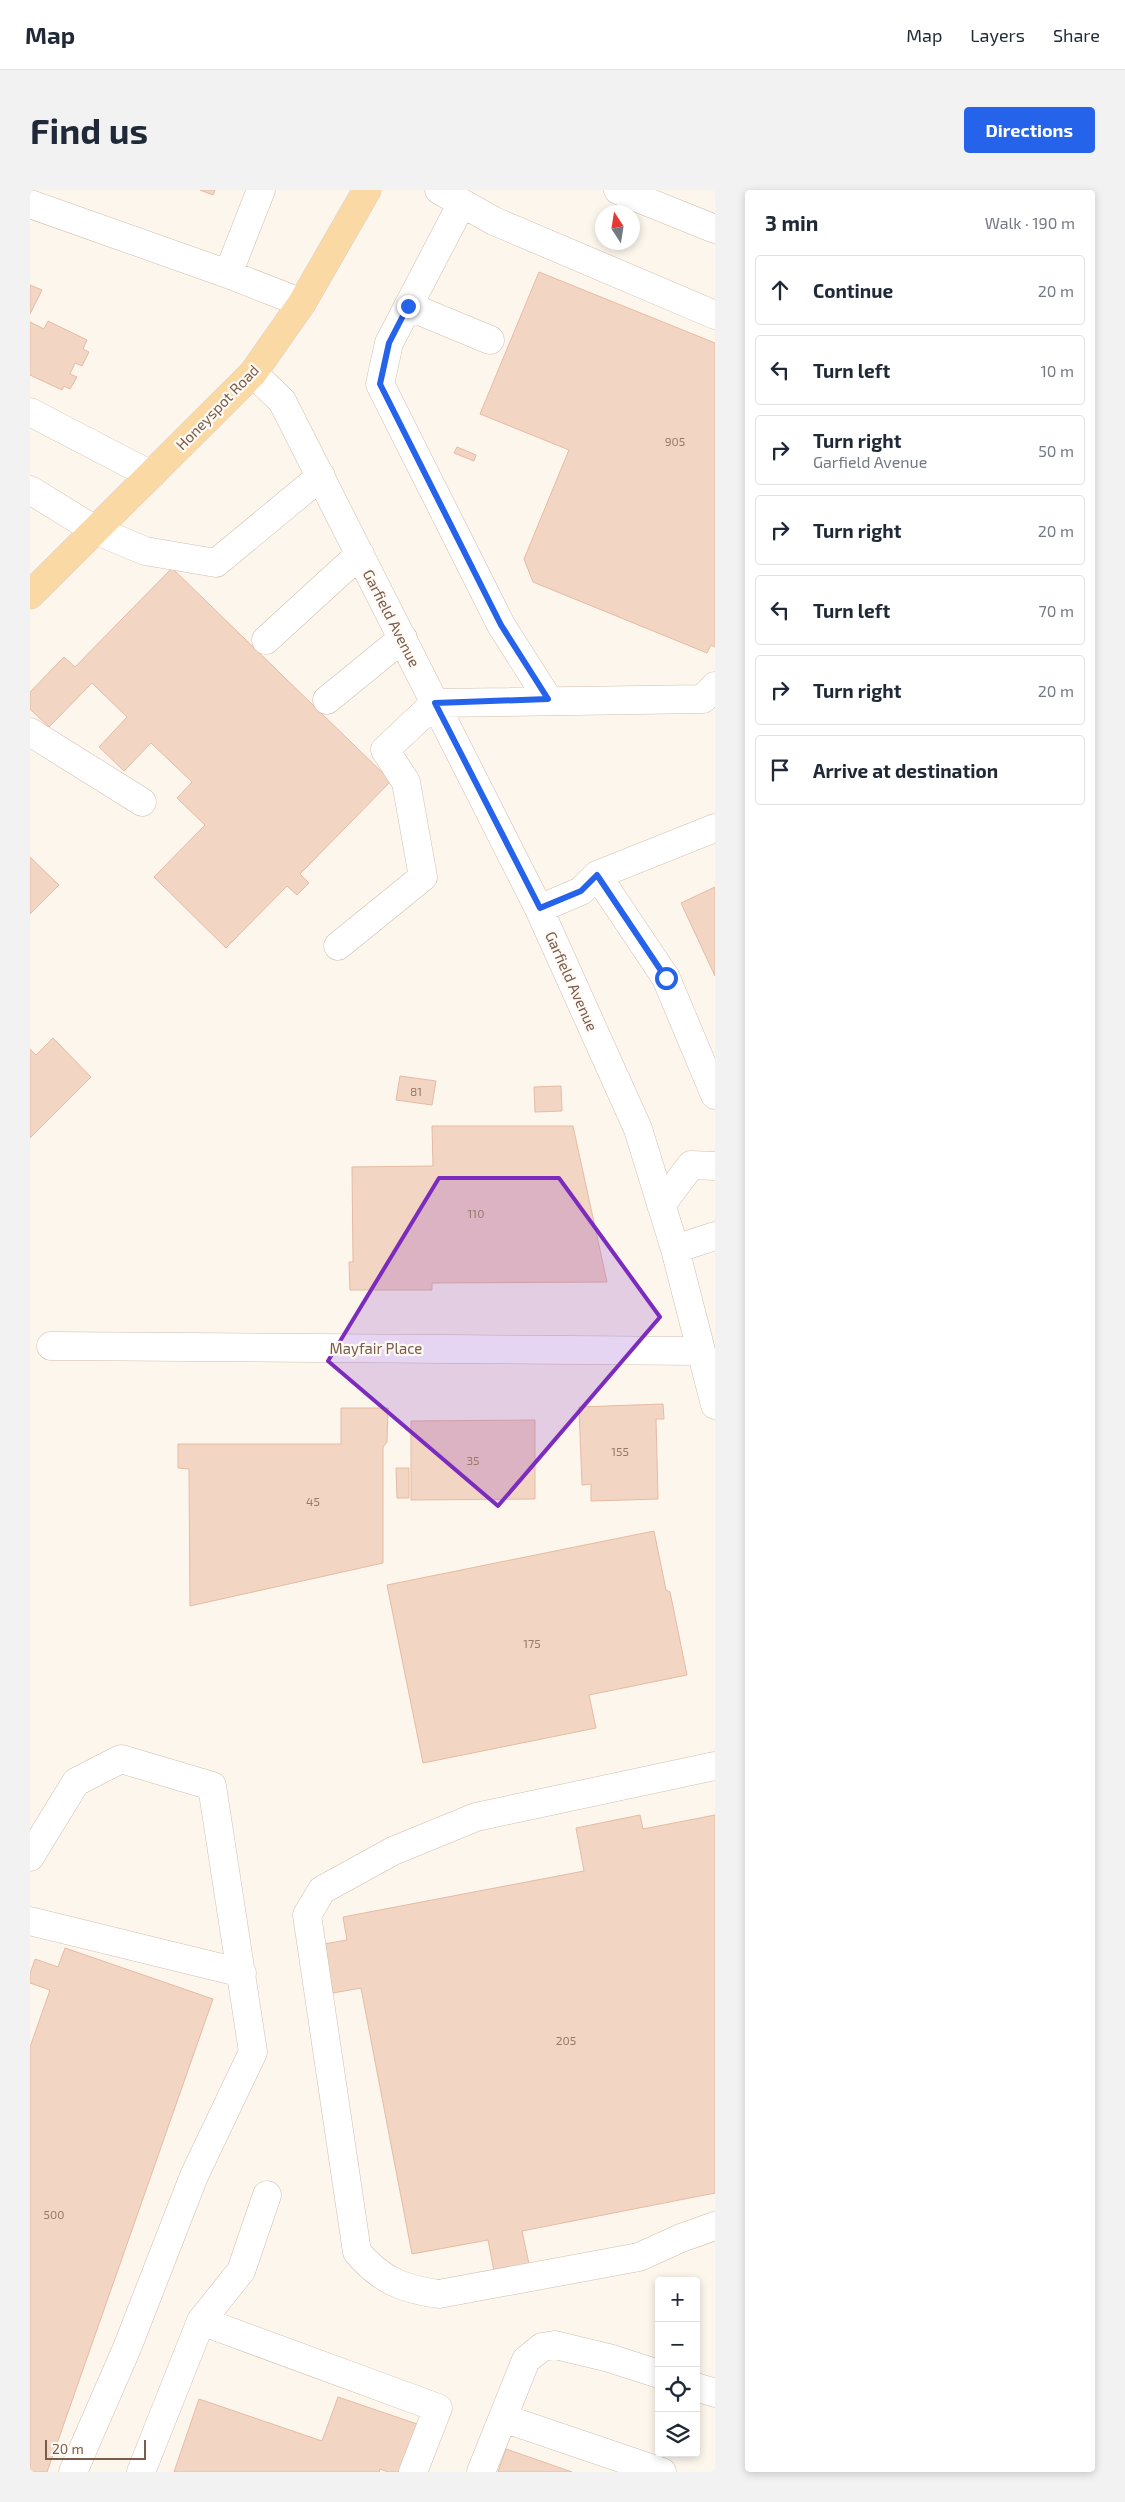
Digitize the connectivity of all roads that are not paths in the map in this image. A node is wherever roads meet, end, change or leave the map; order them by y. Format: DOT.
graph roads {
  1 [pos="261,190"];
  2 [pos="367,190"];
  3 [pos="439,190"];
  4 [pos="618,190"];
  5 [pos="462,203"];
  6 [pos="30,204"];
  7 [pos="715,229"];
  8 [pos="228,274"];
  9 [pos="302,304"];
  10 [pos="408,306"];
  11 [pos="715,315"];
  12 [pos="490,340"];
  13 [pos="253,373"];
  14 [pos="30,412"];
  15 [pos="150,475"];
  16 [pos="320,476"];
  17 [pos="30,490"];
  18 [pos="95,530"];
  19 [pos="360,554"];
  20 [pos="30,595"];
  21 [pos="403,638"];
  22 [pos="266,640"];
  23 [pos="715,686"];
  24 [pos="548,699"];
  25 [pos="327,700"];
  26 [pos="435,703"];
  27 [pos="30,732"];
  28 [pos="142,802"];
  29 [pos="715,828"];
  30 [pos="597,875"];
  31 [pos="540,908"];
  32 [pos="338,946"];
  33 [pos="715,1095"];
  34 [pos="715,1166"];
  35 [pos="661,1205"];
  36 [pos="715,1236"];
  37 [pos="675,1249"];
  38 [pos="51,1346"];
  39 [pos="701,1351"];
  40 [pos="715,1405"];
  41 [pos="715,1766"];
  42 [pos="30,1857"];
  43 [pos="30,1921"];
  44 [pos="242,1973"];
  45 [pos="267,2195"];
  46 [pos="715,2226"];
  47 [pos="201,2321"];
  48 [pos="655,2373"];
  49 [pos="700,2388"];
  50 [pos="715,2393"];
  51 [pos="503,2418"];
  52 [pos="73,2472"];
  53 [pos="141,2472"];
  54 [pos="413,2472"];
  55 [pos="480,2472"];
  56 [pos="662,2472"];
  1 -- 8 [label="street"];
  2 -- 9 [label="main road, Honeyspot Road"];
  3 -- 5 [label="street"];
  4 -- 7 [label="street"];
  5 -- 10 [label="street"];
  5 -- 11 [label="street"];
  6 -- 8 [label="street"];
  8 -- 9 [label="street"];
  9 -- 13 [label="main road, Honeyspot Road"];
  10 -- 12 [label="street"];
  10 -- 24 [label="street"];
  13 -- 15 [label="main road, Honeyspot Road"];
  13 -- 16 [label="street, Garfield Avenue"];
  14 -- 15 [label="street"];
  15 -- 18 [label="main road, Honeyspot Road"];
  16 -- 18 [label="street"];
  16 -- 19 [label="street, Garfield Avenue"];
  17 -- 18 [label="street"];
  18 -- 20 [label="main road, Honeyspot Road"];
  19 -- 21 [label="street, Garfield Avenue"];
  19 -- 22 [label="street"];
  21 -- 25 [label="street"];
  21 -- 26 [label="street, Garfield Avenue"];
  23 -- 24 [label="street"];
  24 -- 26 [label="street"];
  26 -- 31 [label="street, Garfield Avenue"];
  26 -- 32 [label="street"];
  27 -- 28 [label="street"];
  29 -- 30 [label="street"];
  30 -- 31 [label="street"];
  30 -- 33 [label="street"];
  31 -- 35 [label="street, Garfield Avenue"];
  34 -- 35 [label="street"];
  35 -- 37 [label="street, Garfield Avenue"];
  36 -- 37 [label="street"];
  37 -- 39 [label="street, Garfield Avenue"];
  38 -- 39 [label="street, Mayfair Place"];
  39 -- 40 [label="street, Garfield Avenue"];
  41 -- 46 [label="street"];
  42 -- 44 [label="street"];
  43 -- 44 [label="street"];
  44 -- 52 [label="street"];
  45 -- 47 [label="street"];
  47 -- 53 [label="street"];
  47 -- 54 [label="street"];
  48 -- 51 [label="street"];
  49 -- 50 [label="street"];
  51 -- 55 [label="street"];
  51 -- 56 [label="street"];
}
